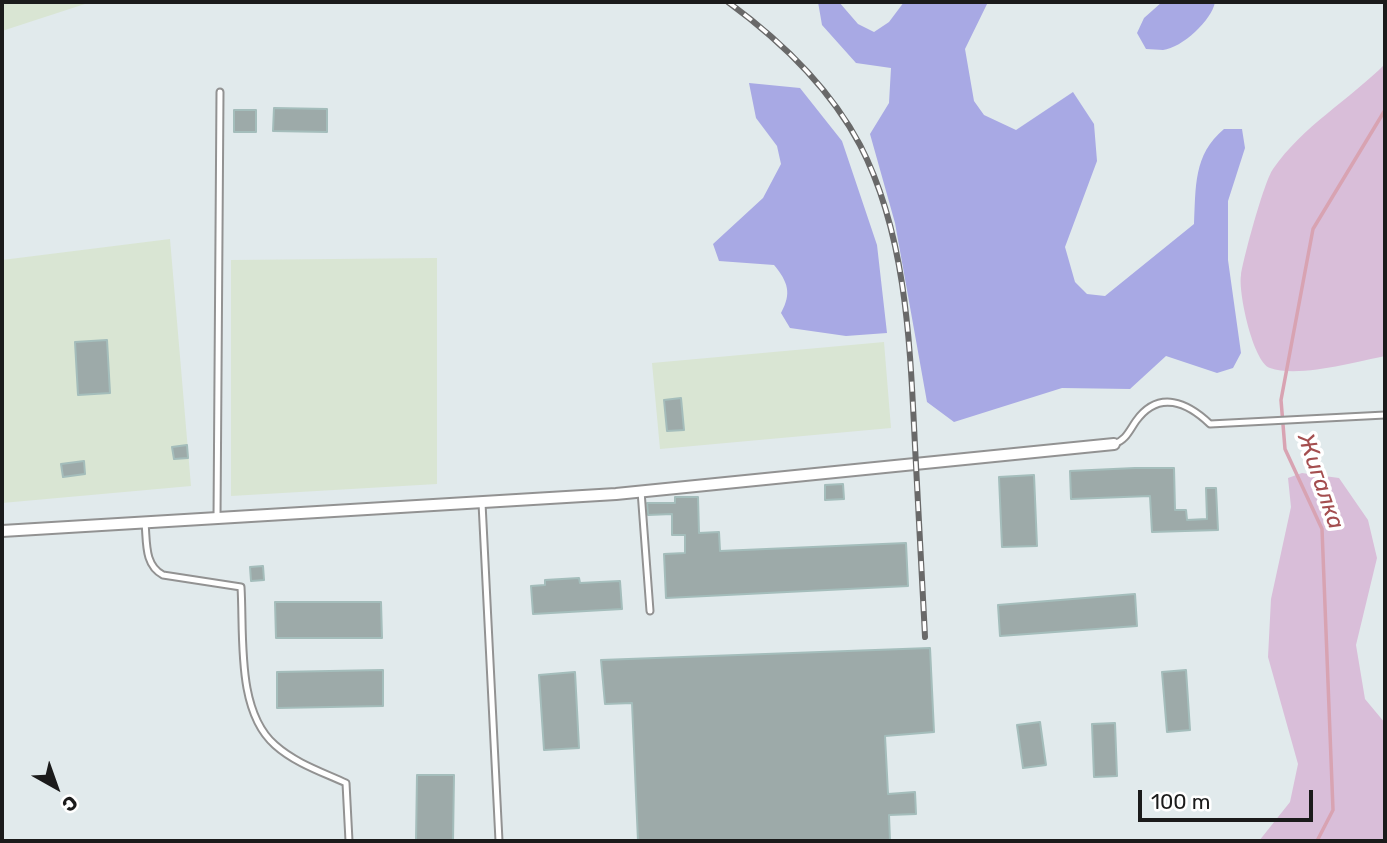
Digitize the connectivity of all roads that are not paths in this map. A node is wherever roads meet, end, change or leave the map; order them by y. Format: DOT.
graph roads {
  1 [pos="220,92"];
  2 [pos="1385,415"];
  3 [pos="1114,444"];
  4 [pos="641,491"];
  5 [pos="482,503"];
  6 [pos="217,518"];
  7 [pos="145,523"];
  8 [pos="2,531"];
  9 [pos="650,611"];
  10 [pos="349,841"];
  11 [pos="499,841"];
  1 -- 6 [label="lane"];
  2 -- 3 [label="lane"];
  3 -- 4 [label="street"];
  4 -- 5 [label="street"];
  4 -- 9 [label="lane"];
  5 -- 6 [label="street"];
  5 -- 11 [label="lane"];
  6 -- 7 [label="street"];
  7 -- 8 [label="street"];
  7 -- 10 [label="lane"];
}
